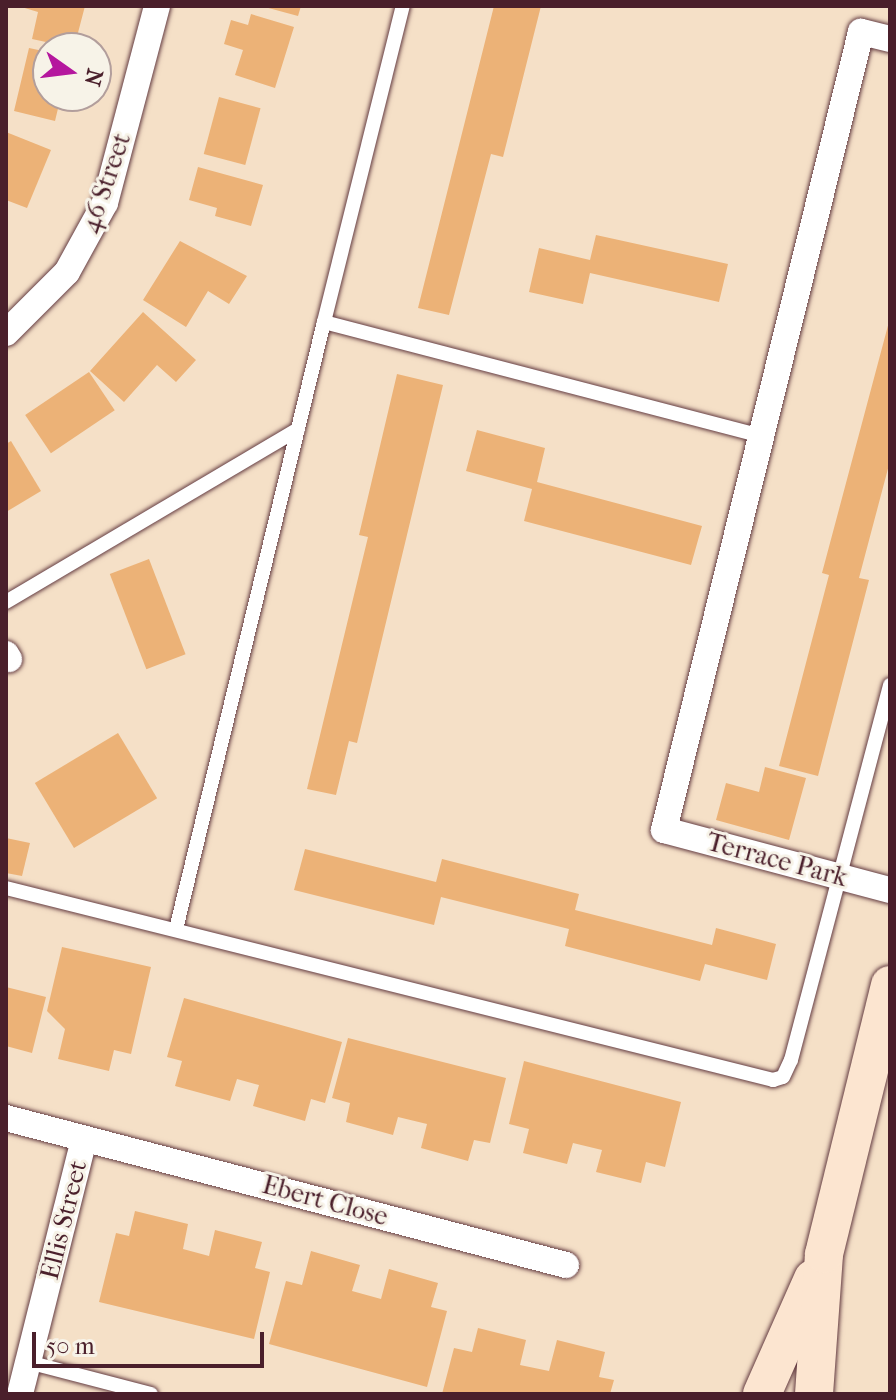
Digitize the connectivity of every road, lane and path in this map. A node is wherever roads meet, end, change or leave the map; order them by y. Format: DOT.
graph roads {
  1 [pos="157,6"];
  2 [pos="403,6"];
  3 [pos="890,39"];
  4 [pos="324,322"];
  5 [pos="6,333"];
  6 [pos="298,429"];
  7 [pos="762,436"];
  8 [pos="6,602"];
  9 [pos="890,685"];
  10 [pos="838,876"];
  11 [pos="6,888"];
  12 [pos="890,890"];
  13 [pos="176,929"];
  14 [pos="890,985"];
  15 [pos="6,1118"];
  16 [pos="84,1139"];
  17 [pos="824,1254"];
  18 [pos="566,1265"];
  19 [pos="28,1362"];
  20 [pos="20,1394"];
  21 [pos="151,1394"];
  22 [pos="762,1394"];
  23 [pos="814,1394"];
  1 -- 5 [label="street, 46 Street"];
  2 -- 4 [label="lane"];
  3 -- 7 [label="street"];
  4 -- 6 [label="lane"];
  4 -- 7 [label="lane"];
  6 -- 8 [label="lane"];
  6 -- 13 [label="lane"];
  7 -- 10 [label="street, Terrace Park"];
  9 -- 10 [label="lane"];
  10 -- 12 [label="street, Terrace Park"];
  10 -- 13 [label="lane"];
  11 -- 13 [label="lane"];
  14 -- 17 [label="main road"];
  15 -- 16 [label="street, Ebert Close"];
  16 -- 18 [label="street, Ebert Close"];
  16 -- 19 [label="street, Ellis Street"];
  17 -- 22 [label="main road"];
  17 -- 23 [label="main road"];
  19 -- 20 [label="street, Ellis Street"];
  19 -- 21 [label="lane"];
}
